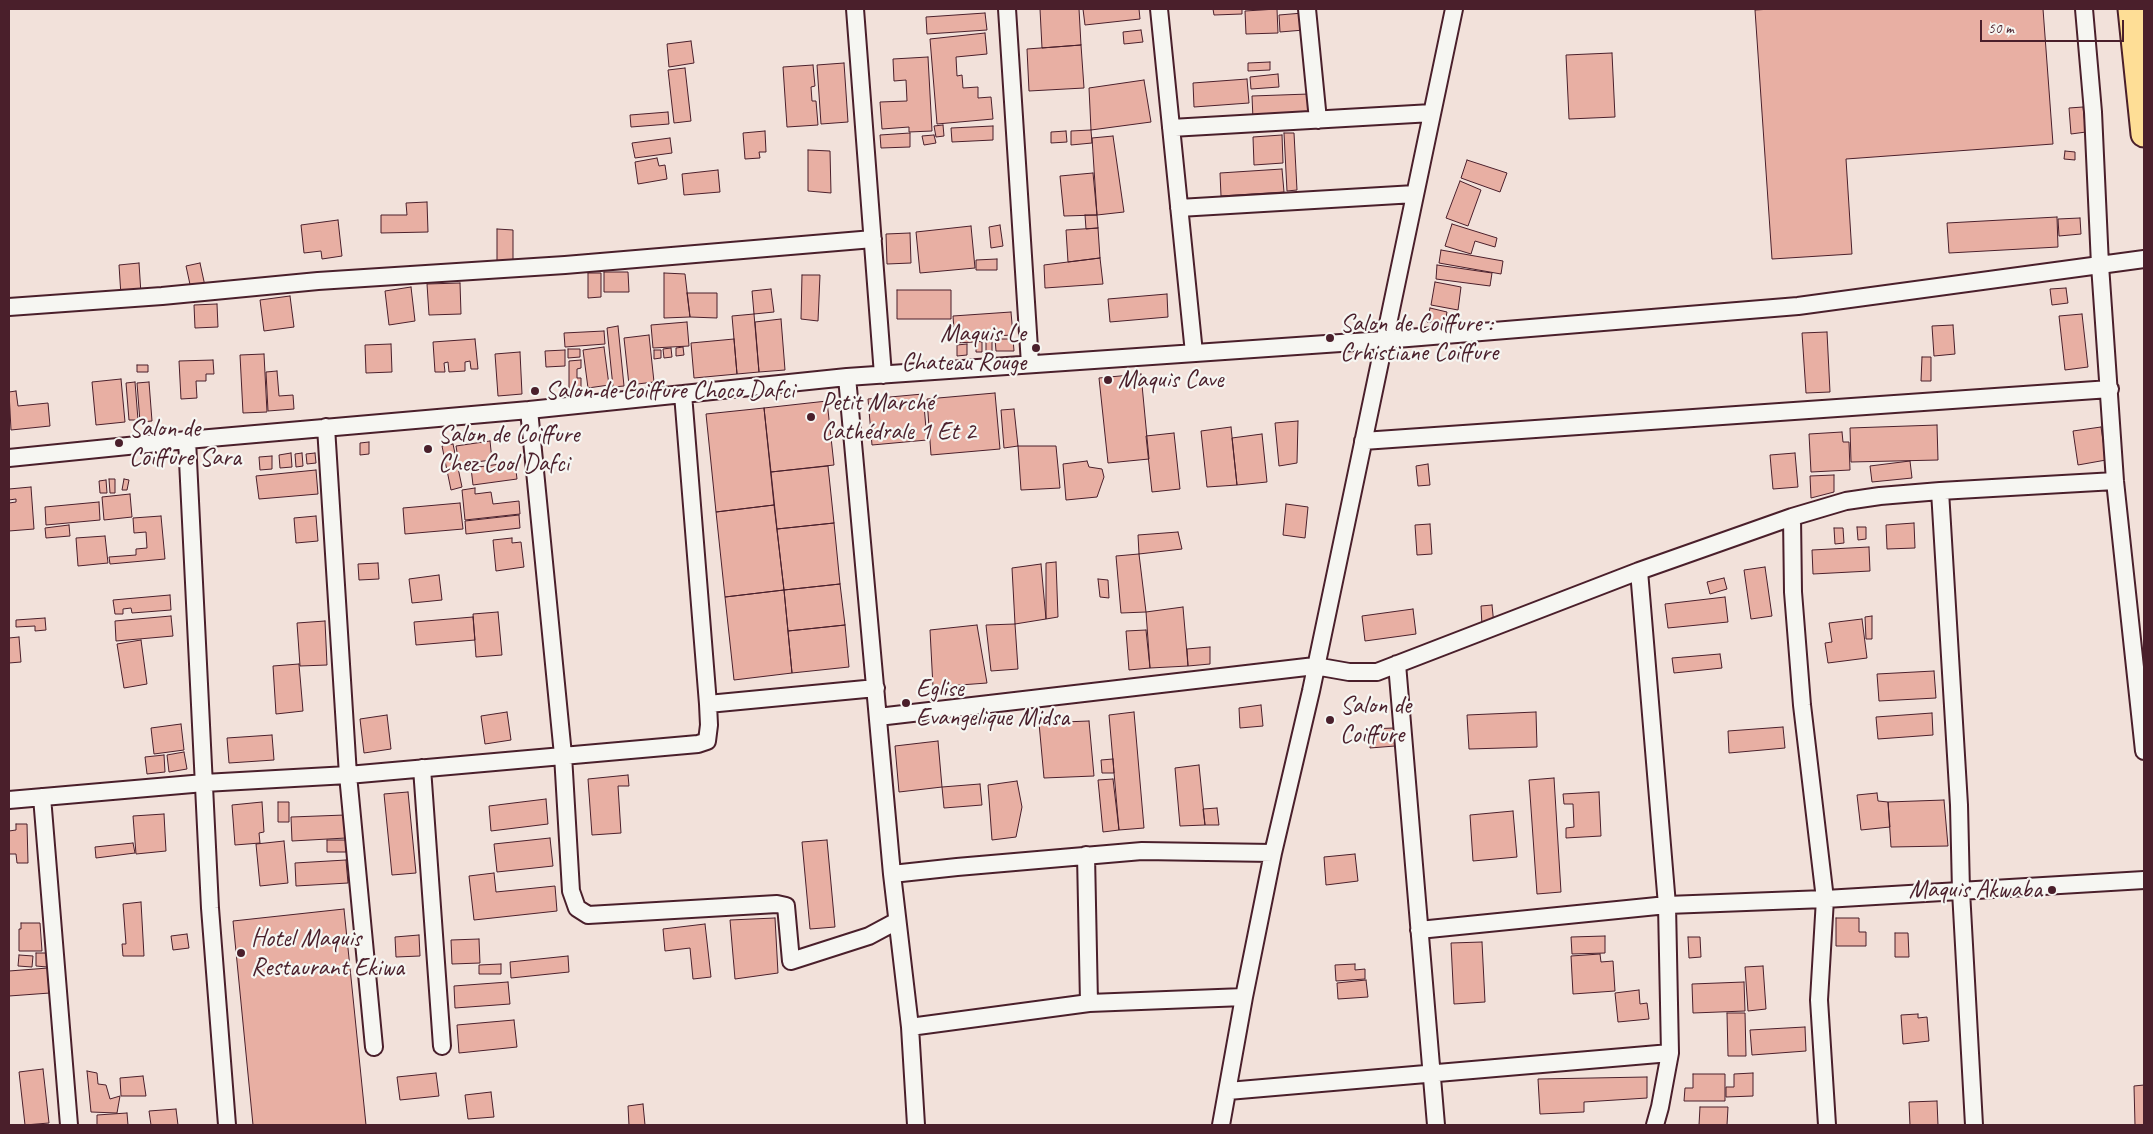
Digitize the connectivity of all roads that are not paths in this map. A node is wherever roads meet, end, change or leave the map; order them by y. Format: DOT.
graph roads {
  1 [pos="855,9"];
  2 [pos="1007,9"];
  3 [pos="1159,9"];
  4 [pos="1307,9"];
  5 [pos="1454,9"];
  6 [pos="2084,9"];
  7 [pos="2131,9"];
  8 [pos="1432,113"];
  9 [pos="1318,120"];
  10 [pos="1171,128"];
  11 [pos="2144,134"];
  12 [pos="1415,194"];
  13 [pos="1179,208"];
  14 [pos="873,239"];
  15 [pos="2144,259"];
  16 [pos="2100,265"];
  17 [pos="9,307"];
  18 [pos="1384,340"];
  19 [pos="1194,353"];
  20 [pos="1030,364"];
  21 [pos="883,375"];
  22 [pos="848,377"];
  23 [pos="2110,389"];
  24 [pos="683,394"];
  25 [pos="529,410"];
  26 [pos="326,427"];
  27 [pos="187,440"];
  28 [pos="1363,441"];
  29 [pos="9,458"];
  30 [pos="2116,481"];
  31 [pos="1940,491"];
  32 [pos="1792,517"];
  33 [pos="1639,571"];
  34 [pos="1397,664"];
  35 [pos="1315,666"];
  36 [pos="876,688"];
  37 [pos="708,704"];
  38 [pos="878,717"];
  39 [pos="2144,751"];
  40 [pos="563,755"];
  41 [pos="422,768"];
  42 [pos="348,775"];
  43 [pos="204,783"];
  44 [pos="42,797"];
  45 [pos="9,800"];
  46 [pos="1273,853"];
  47 [pos="1086,855"];
  48 [pos="892,874"];
  49 [pos="2144,880"];
  50 [pos="1961,892"];
  51 [pos="1825,899"];
  52 [pos="1667,905"];
  53 [pos="897,921"];
  54 [pos="1419,930"];
  55 [pos="1244,997"];
  56 [pos="1089,1003"];
  57 [pos="910,1027"];
  58 [pos="442,1046"];
  59 [pos="374,1047"];
  60 [pos="1670,1053"];
  61 [pos="1430,1074"];
  62 [pos="1228,1091"];
  63 [pos="69,1125"];
  64 [pos="227,1125"];
  65 [pos="916,1125"];
  66 [pos="1221,1125"];
  67 [pos="1436,1125"];
  68 [pos="1655,1125"];
  69 [pos="1828,1125"];
  70 [pos="1974,1125"];
  1 -- 14 [label="street"];
  2 -- 20 [label="street"];
  3 -- 10 [label="street"];
  4 -- 9 [label="street"];
  5 -- 8 [label="street"];
  6 -- 16 [label="street"];
  7 -- 11 [label="main road"];
  8 -- 9 [label="street"];
  8 -- 12 [label="street"];
  9 -- 10 [label="street"];
  10 -- 13 [label="street"];
  12 -- 13 [label="street"];
  12 -- 18 [label="street"];
  13 -- 19 [label="street"];
  14 -- 17 [label="street"];
  14 -- 21 [label="street"];
  15 -- 16 [label="street"];
  16 -- 18 [label="street"];
  16 -- 23 [label="street"];
  18 -- 19 [label="street"];
  18 -- 28 [label="street"];
  19 -- 20 [label="street"];
  20 -- 21 [label="street"];
  21 -- 22 [label="street"];
  22 -- 24 [label="street"];
  22 -- 36 [label="street"];
  23 -- 28 [label="street"];
  23 -- 30 [label="street"];
  24 -- 25 [label="street"];
  24 -- 37 [label="street"];
  25 -- 26 [label="street"];
  25 -- 40 [label="street"];
  26 -- 27 [label="street"];
  26 -- 42 [label="street"];
  27 -- 29 [label="street"];
  27 -- 43 [label="street"];
  28 -- 35 [label="street"];
  30 -- 31 [label="street"];
  30 -- 39 [label="street"];
  31 -- 32 [label="street"];
  31 -- 50 [label="street"];
  32 -- 33 [label="street"];
  32 -- 51 [label="street"];
  33 -- 34 [label="street"];
  33 -- 52 [label="street"];
  34 -- 35 [label="street"];
  34 -- 54 [label="street"];
  35 -- 38 [label="street"];
  35 -- 46 [label="street"];
  36 -- 37 [label="street"];
  36 -- 38 [label="street"];
  37 -- 40 [label="street"];
  38 -- 48 [label="street"];
  40 -- 41 [label="street"];
  40 -- 53 [label="street"];
  41 -- 42 [label="street"];
  41 -- 58 [label="street"];
  42 -- 43 [label="street"];
  42 -- 59 [label="street"];
  43 -- 44 [label="street"];
  43 -- 64 [label="street"];
  44 -- 45 [label="street"];
  44 -- 63 [label="street"];
  46 -- 47 [label="street"];
  46 -- 55 [label="street"];
  47 -- 48 [label="street"];
  47 -- 56 [label="street"];
  48 -- 53 [label="street"];
  49 -- 50 [label="street"];
  50 -- 51 [label="street"];
  50 -- 70 [label="street"];
  51 -- 52 [label="street"];
  51 -- 69 [label="street"];
  52 -- 54 [label="street"];
  52 -- 60 [label="street"];
  53 -- 57 [label="street"];
  54 -- 61 [label="street"];
  55 -- 56 [label="street"];
  55 -- 62 [label="street"];
  56 -- 57 [label="street"];
  57 -- 65 [label="street"];
  60 -- 61 [label="street"];
  60 -- 68 [label="street"];
  61 -- 62 [label="street"];
  61 -- 67 [label="street"];
  62 -- 66 [label="street"];
}
